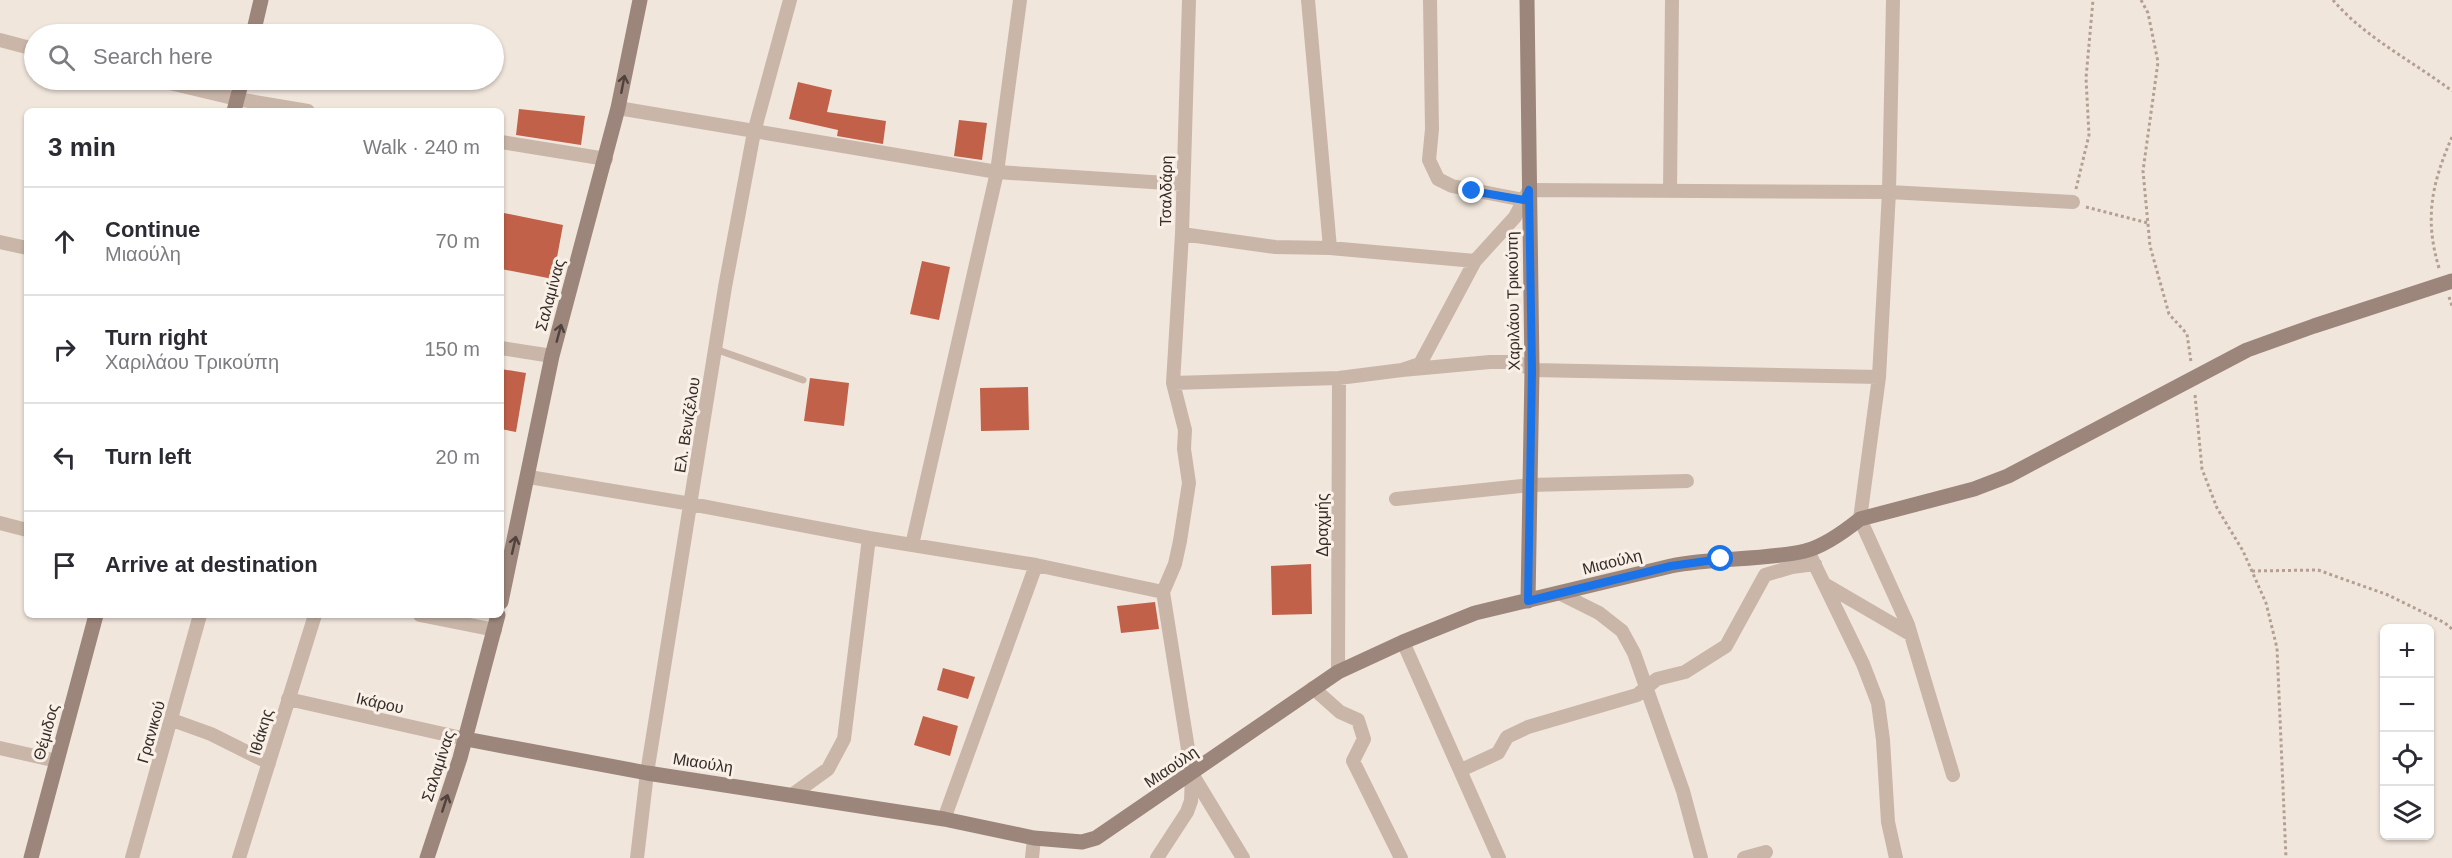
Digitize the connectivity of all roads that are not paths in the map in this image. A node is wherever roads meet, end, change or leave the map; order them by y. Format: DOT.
graph roads {
  1 [pos="261,0"];
  2 [pos="640,0"];
  3 [pos="790,0"];
  4 [pos="1020,0"];
  5 [pos="1189,0"];
  6 [pos="1308,0"];
  7 [pos="1430,0"];
  8 [pos="1527,0"];
  9 [pos="1672,0"];
  10 [pos="1893,0"];
  11 [pos="255,24"];
  12 [pos="0,40"];
  13 [pos="24,46"];
  14 [pos="188,90"];
  15 [pos="239,90"];
  16 [pos="235,105"];
  17 [pos="272,108"];
  18 [pos="618,108"];
  19 [pos="754,132"];
  20 [pos="504,142"];
  21 [pos="606,159"];
  22 [pos="997,172"];
  23 [pos="1182,184"];
  24 [pos="1670,191"];
  25 [pos="1889,192"];
  26 [pos="1527,195"];
  27 [pos="2073,202"];
  28 [pos="1182,234"];
  29 [pos="0,242"];
  30 [pos="24,247"];
  31 [pos="1330,248"];
  32 [pos="1475,261"];
  33 [pos="2448,282"];
  34 [pos="504,348"];
  35 [pos="715,349"];
  36 [pos="552,356"];
  37 [pos="1402,370"];
  38 [pos="1532,370"];
  39 [pos="1879,377"];
  40 [pos="1339,378"];
  41 [pos="803,380"];
  42 [pos="1173,382"];
  43 [pos="529,477"];
  44 [pos="1687,481"];
  45 [pos="1530,484"];
  46 [pos="1396,499"];
  47 [pos="692,504"];
  48 [pos="1860,519"];
  49 [pos="0,523"];
  50 [pos="24,529"];
  51 [pos="869,538"];
  52 [pos="912,545"];
  53 [pos="1807,550"];
  54 [pos="1815,564"];
  55 [pos="1036,565"];
  56 [pos="1826,585"];
  57 [pos="504,589"];
  58 [pos="1163,592"];
  59 [pos="1559,593"];
  60 [pos="1528,601"];
  61 [pos="95,618"];
  62 [pos="199,618"];
  63 [pos="314,618"];
  64 [pos="448,618"];
  65 [pos="496,623"];
  66 [pos="1910,634"];
  67 [pos="1403,642"];
  68 [pos="1338,672"];
  69 [pos="1646,687"];
  70 [pos="1313,688"];
  71 [pos="288,699"];
  72 [pos="172,720"];
  73 [pos="466,739"];
  74 [pos="0,748"];
  75 [pos="57,761"];
  76 [pos="269,763"];
  77 [pos="1461,770"];
  78 [pos="647,773"];
  79 [pos="1192,774"];
  80 [pos="1953,775"];
  81 [pos="792,795"];
  82 [pos="944,819"];
  83 [pos="1034,838"];
  84 [pos="1766,852"];
  85 [pos="31,858"];
  86 [pos="132,858"];
  87 [pos="239,858"];
  88 [pos="427,858"];
  89 [pos="637,858"];
  90 [pos="1032,858"];
  91 [pos="1157,858"];
  92 [pos="1242,858"];
  93 [pos="1401,858"];
  94 [pos="1499,858"];
  95 [pos="1701,858"];
  96 [pos="1744,858"];
  97 [pos="1896,858"];
  1 -- 11 [label="street"];
  18 -- 2 [label="street, Σαλαμίνας, one-way"];
  3 -- 19 [label="street, Ελ. Βενιζέλου"];
  4 -- 22 [label="street"];
  5 -- 23 [label="street, Τσαλδάρη"];
  6 -- 31 [label="street"];
  7 -- 26 [label="street"];
  8 -- 26 [label="street, Χαριλάου Τρικούπη"];
  9 -- 24 [label="street"];
  10 -- 25 [label="street"];
  12 -- 13 [label="street"];
  14 -- 16 [label="street"];
  15 -- 16 [label="street"];
  16 -- 17 [label="street"];
  18 -- 19 [label="street"];
  18 -- 21 [label="street, Σαλαμίνας"];
  19 -- 22 [label="street"];
  19 -- 35 [label="street, Ελ. Βενιζέλου"];
  20 -- 21 [label="street"];
  36 -- 21 [label="street, Σαλαμίνας, one-way"];
  22 -- 23 [label="street"];
  22 -- 52 [label="street"];
  23 -- 28 [label="street, Τσαλδάρη"];
  24 -- 25 [label="street"];
  24 -- 26 [label="street"];
  25 -- 27 [label="street"];
  25 -- 39 [label="street"];
  26 -- 32 [label="street"];
  26 -- 38 [label="street, Χαριλάου Τρικούπη"];
  28 -- 31 [label="street"];
  28 -- 42 [label="street, Τσαλδάρη"];
  29 -- 30 [label="street"];
  31 -- 32 [label="street"];
  32 -- 37 [label="street"];
  33 -- 48 [label="street, Μιαούλη"];
  34 -- 36 [label="street"];
  35 -- 41 [label="lane"];
  35 -- 47 [label="street, Ελ. Βενιζέλου"];
  36 -- 43 [label="street, Σαλαμίνας"];
  37 -- 38 [label="street"];
  37 -- 40 [label="street"];
  38 -- 39 [label="street"];
  38 -- 45 [label="street, Χαριλάου Τρικούπη"];
  39 -- 48 [label="street"];
  40 -- 42 [label="street"];
  40 -- 68 [label="street, Δραχμής"];
  42 -- 58 [label="street, Τσαλδάρη"];
  43 -- 47 [label="street"];
  57 -- 43 [label="street, Σαλαμίνας, one-way"];
  44 -- 45 [label="street"];
  45 -- 46 [label="street"];
  45 -- 60 [label="street, Χαριλάου Τρικούπη"];
  47 -- 51 [label="street"];
  47 -- 78 [label="street, Ελ. Βενιζέλου"];
  48 -- 53 [label="street, Μιαούλη"];
  48 -- 66 [label="street"];
  49 -- 50 [label="street"];
  51 -- 52 [label="street"];
  51 -- 81 [label="street"];
  52 -- 55 [label="street"];
  53 -- 54 [label="street"];
  53 -- 59 [label="street, Μιαούλη"];
  54 -- 56 [label="street"];
  54 -- 69 [label="street"];
  55 -- 58 [label="street"];
  55 -- 82 [label="street"];
  56 -- 66 [label="street"];
  56 -- 97 [label="street"];
  58 -- 79 [label="street"];
  59 -- 60 [label="street, Μιαούλη"];
  59 -- 69 [label="street"];
  60 -- 67 [label="street, Μιαούλη"];
  61 -- 75 [label="street, Θέμιδος"];
  62 -- 72 [label="street, Γρανικού"];
  63 -- 71 [label="street, Ιθάκης"];
  64 -- 65 [label="street"];
  65 -- 73 [label="street, Σαλαμίνας"];
  66 -- 80 [label="street"];
  67 -- 68 [label="street, Μιαούλη"];
  67 -- 77 [label="street"];
  68 -- 70 [label="street, Μιαούλη"];
  69 -- 77 [label="street"];
  69 -- 95 [label="street"];
  70 -- 79 [label="street, Μιαούλη"];
  70 -- 93 [label="street"];
  71 -- 73 [label="street, Ικάρου"];
  71 -- 76 [label="street, Ιθάκης"];
  72 -- 76 [label="street"];
  72 -- 86 [label="street, Γρανικού"];
  73 -- 78 [label="street, Μιαούλη"];
  88 -- 73 [label="street, Σαλαμίνας, one-way"];
  74 -- 75 [label="street"];
  75 -- 85 [label="street, Θέμιδος"];
  76 -- 87 [label="street, Ιθάκης"];
  77 -- 94 [label="street"];
  78 -- 81 [label="street, Μιαούλη"];
  78 -- 89 [label="street, Ελ. Βενιζέλου"];
  79 -- 83 [label="street, Μιαούλη"];
  79 -- 91 [label="street"];
  79 -- 92 [label="street"];
  81 -- 82 [label="street, Μιαούλη"];
  82 -- 83 [label="street, Μιαούλη"];
  83 -- 90 [label="street"];
  84 -- 96 [label="street"];
}
